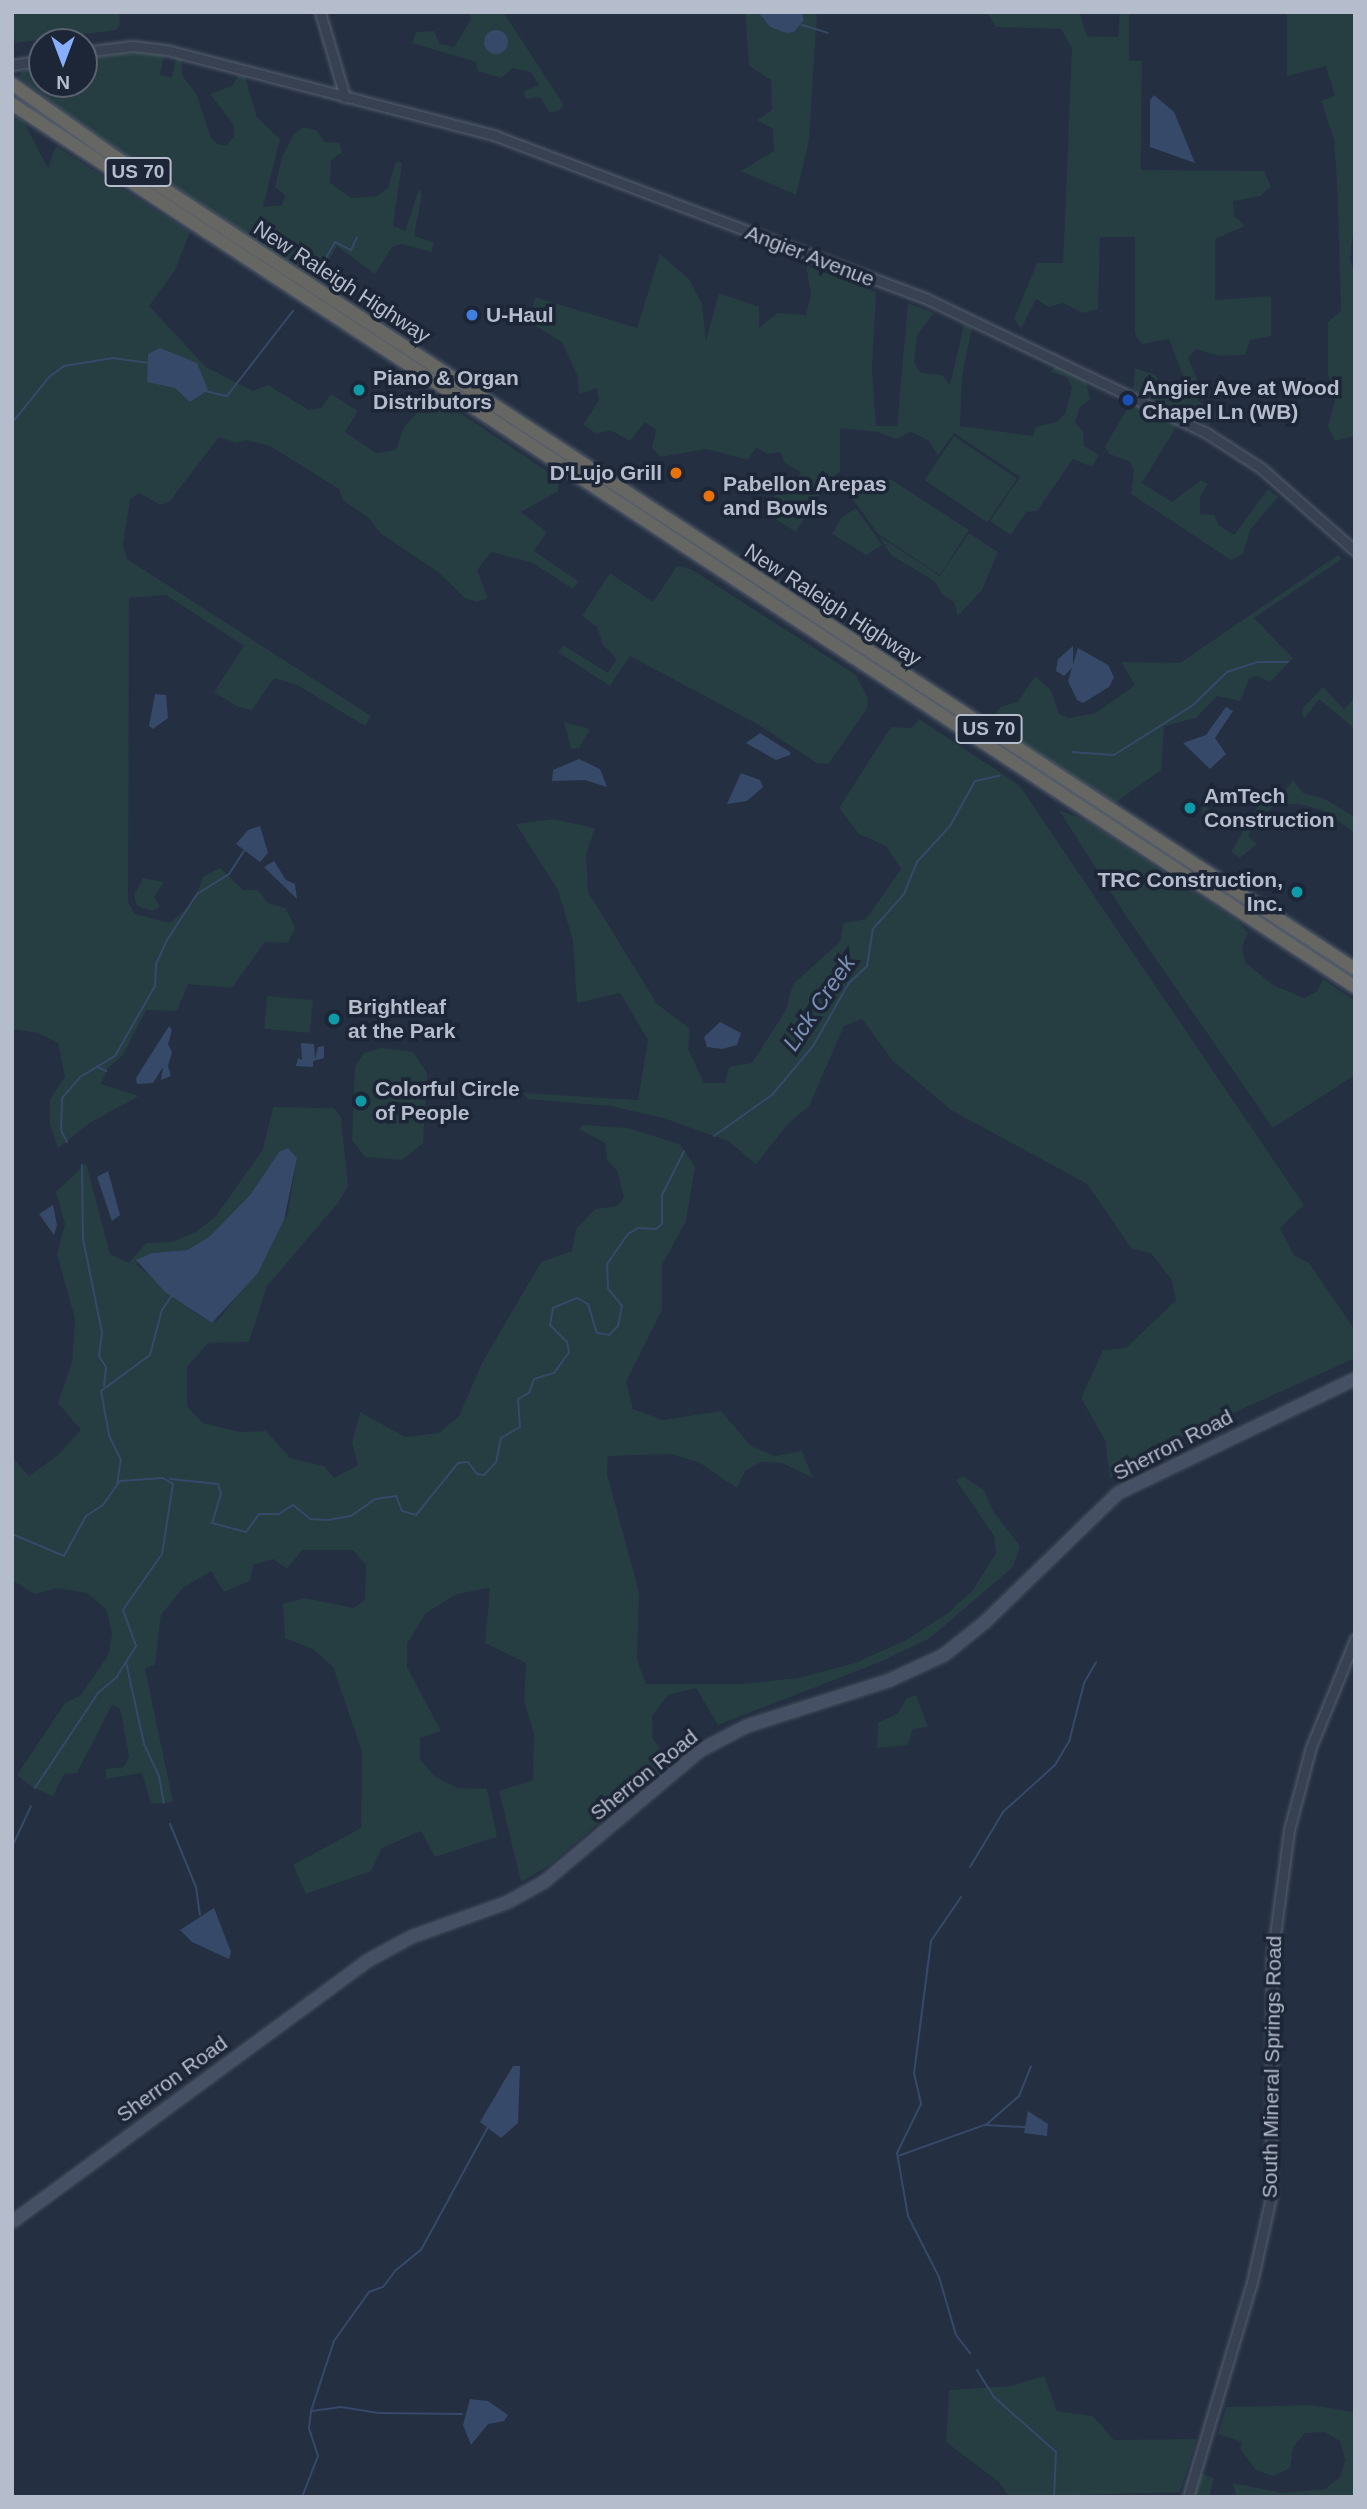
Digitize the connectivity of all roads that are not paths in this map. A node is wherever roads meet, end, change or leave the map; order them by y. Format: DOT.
graph roads {
  1 [pos="320,12"];
  2 [pos="98,50"];
  3 [pos="12,84"];
  4 [pos="345,97"];
  5 [pos="12,104"];
  6 [pos="586,483"];
  7 [pos="642,503"];
  8 [pos="634,514"];
  9 [pos="697,539"];
  10 [pos="1355,551"];
  11 [pos="1325,950"];
  12 [pos="1317,962"];
  13 [pos="1355,969"];
  14 [pos="1355,987"];
  15 [pos="1355,1379"];
  16 [pos="1355,1639"];
  17 [pos="12,2222"];
  18 [pos="1188,2497"];
  1 -- 4 [label="street"];
  2 -- 4 [label="street, Angier Avenue"];
  3 -- 7 [label="highway, New Raleigh Highway / US 70"];
  4 -- 10 [label="street, Angier Avenue"];
  5 -- 6 [label="highway, New Raleigh Highway / US 70"];
  6 -- 7 [label="highway"];
  6 -- 8 [label="highway, New Raleigh Highway / US 70"];
  7 -- 9 [label="highway, New Raleigh Highway / US 70"];
  8 -- 9 [label="highway"];
  8 -- 12 [label="highway, New Raleigh Highway / US 70"];
  9 -- 11 [label="highway, New Raleigh Highway / US 70"];
  11 -- 12 [label="highway"];
  11 -- 13 [label="highway, New Raleigh Highway / US 70"];
  12 -- 14 [label="highway, New Raleigh Highway / US 70"];
  15 -- 17 [label="main road, Sherron Road"];
  16 -- 18 [label="street, South Mineral Springs Road"];
}
